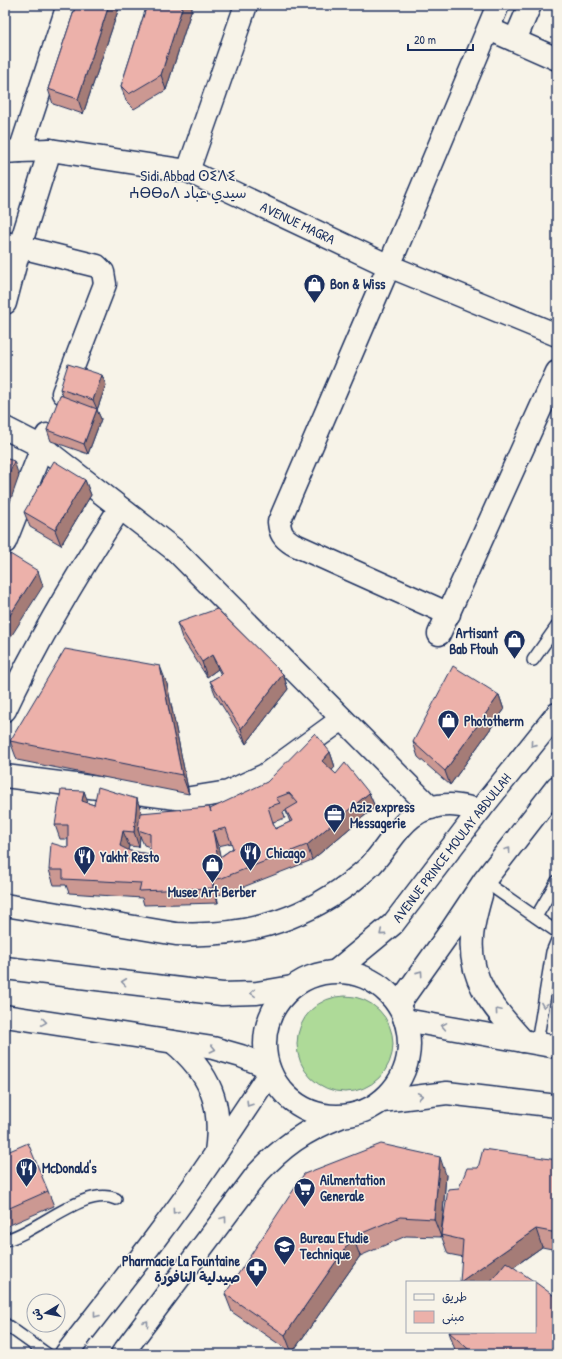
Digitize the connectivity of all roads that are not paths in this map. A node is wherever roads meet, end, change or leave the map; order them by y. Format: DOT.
graph roads {
  1 [pos="68,5"];
  2 [pos="246,5"];
  3 [pos="498,5"];
  4 [pos="530,5"];
  5 [pos="488,29"];
  6 [pos="515,40"];
  7 [pos="557,59"];
  8 [pos="50,150"];
  9 [pos="12,152"];
  10 [pos="188,171"];
  11 [pos="13,244"];
  12 [pos="389,266"];
  13 [pos="5,304"];
  14 [pos="557,335"];
  15 [pos="557,372"];
  16 [pos="5,428"];
  17 [pos="42,447"];
  18 [pos="120,508"];
  19 [pos="5,542"];
  20 [pos="449,614"];
  21 [pos="557,626"];
  22 [pos="439,634"];
  23 [pos="533,660"];
  24 [pos="5,710"];
  25 [pos="557,714"];
  26 [pos="342,719"];
  27 [pos="5,776"];
  28 [pos="557,788"];
  29 [pos="431,808"];
  30 [pos="480,810"];
  31 [pos="484,881"];
  32 [pos="557,882"];
  33 [pos="5,905"];
  34 [pos="536,917"];
  35 [pos="557,932"];
  36 [pos="557,940"];
  37 [pos="5,968"];
  38 [pos="336,971"];
  39 [pos="292,987"];
  40 [pos="401,1012"];
  41 [pos="5,1016"];
  42 [pos="173,1042"];
  43 [pos="539,1044"];
  44 [pos="269,1069"];
  45 [pos="382,1101"];
  46 [pos="557,1106"];
  47 [pos="340,1116"];
  48 [pos="216,1152"];
  49 [pos="116,1199"];
  50 [pos="5,1240"];
  51 [pos="5,1324"];
  52 [pos="47,1354"];
  53 [pos="66,1354"];
  54 [pos="122,1354"];
  1 -- 9 [label="street"];
  2 -- 10 [label="street"];
  3 -- 5 [label="street"];
  4 -- 6 [label="street"];
  5 -- 6 [label="street"];
  5 -- 12 [label="street"];
  6 -- 7 [label="street"];
  8 -- 9 [label="street, AVENUE MAGRA"];
  8 -- 10 [label="street, AVENUE MAGRA"];
  8 -- 11 [label="street"];
  10 -- 12 [label="street, AVENUE MAGRA"];
  11 -- 13 [label="street"];
  11 -- 17 [label="street"];
  12 -- 14 [label="street, AVENUE MAGRA"];
  12 -- 20 [label="street"];
  15 -- 20 [label="street"];
  16 -- 17 [label="street"];
  17 -- 18 [label="street"];
  17 -- 19 [label="street"];
  18 -- 24 [label="street"];
  18 -- 26 [label="street"];
  20 -- 22 [label="street"];
  21 -- 23 [label="lane"];
  25 -- 30 [label="street, AVENUE PRINCE MOULAY ABDULLAH, one-way"];
  26 -- 27 [label="street"];
  26 -- 29 [label="street"];
  31 -- 28 [label="street, one-way"];
  29 -- 30 [label="street"];
  29 -- 33 [label="street"];
  30 -- 38 [label="street, AVENUE PRINCE MOULAY ABDULLAH, one-way"];
  31 -- 34 [label="lane"];
  40 -- 31 [label="street, one-way"];
  43 -- 31 [label="street, one-way"];
  32 -- 34 [label="lane"];
  34 -- 35 [label="lane"];
  36 -- 43 [label="lane, one-way"];
  39 -- 37 [label="street, one-way"];
  38 -- 39 [label="street"];
  38 -- 40 [label="street"];
  39 -- 44 [label="street"];
  43 -- 40 [label="street, one-way"];
  40 -- 45 [label="street"];
  41 -- 42 [label="street, one-way"];
  42 -- 44 [label="street, one-way"];
  42 -- 48 [label="street"];
  44 -- 47 [label="street"];
  44 -- 48 [label="street, one-way"];
  45 -- 46 [label="street, one-way"];
  45 -- 47 [label="street"];
  54 -- 47 [label="street, one-way"];
  48 -- 53 [label="street, one-way"];
  49 -- 50 [label="lane"];
  51 -- 52 [label="lane"];
}
